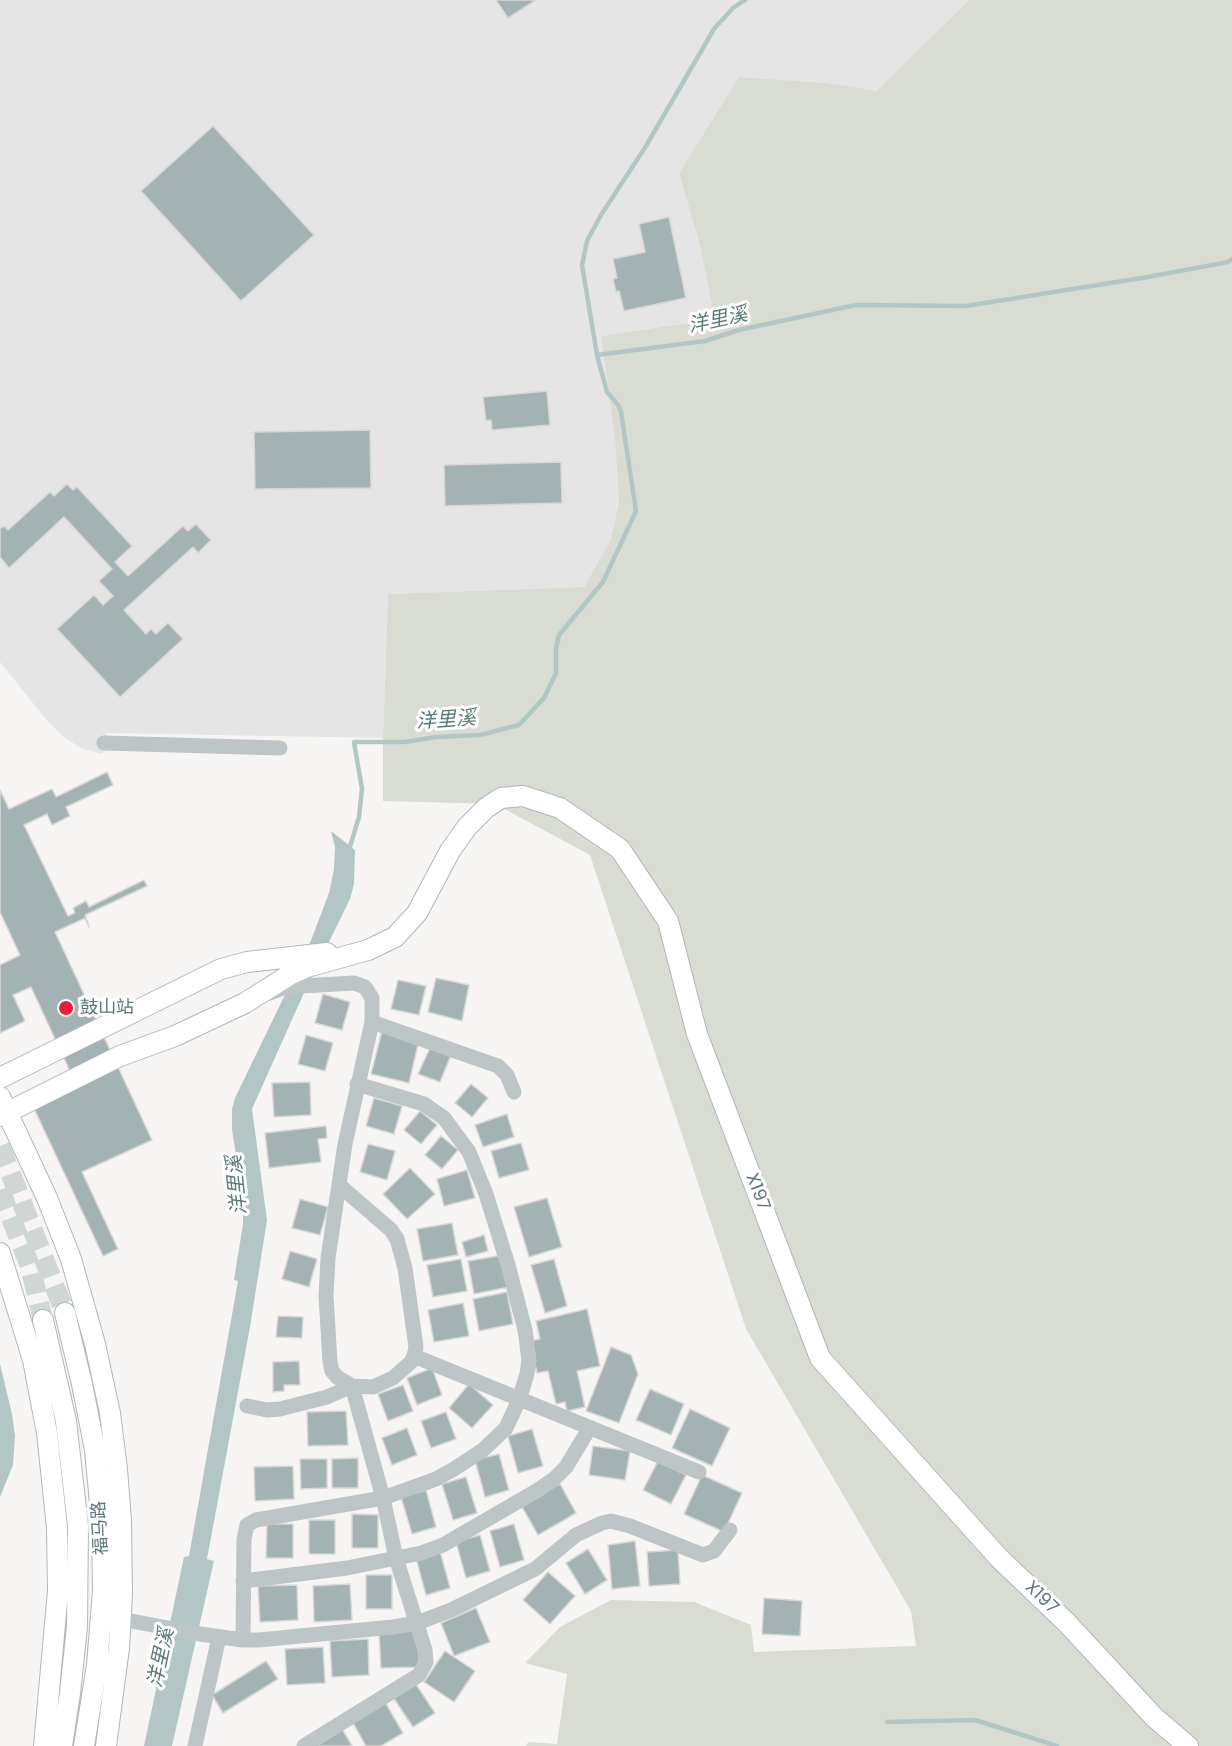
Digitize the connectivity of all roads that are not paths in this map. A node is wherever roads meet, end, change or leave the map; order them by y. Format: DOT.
graph roads {
  1 [pos="104,743"];
  2 [pos="280,748"];
  3 [pos="335,956"];
  4 [pos="288,981"];
  5 [pos="372,1022"];
  6 [pos="0,1078"];
  7 [pos="357,1084"];
  8 [pos="514,1092"];
  9 [pos="2,1108"];
  10 [pos="339,1185"];
  11 [pos="0,1253"];
  12 [pos="65,1313"];
  13 [pos="43,1320"];
  14 [pos="414,1356"];
  15 [pos="352,1386"];
  16 [pos="519,1400"];
  17 [pos="247,1406"];
  18 [pos="589,1429"];
  19 [pos="699,1472"];
  20 [pos="384,1498"];
  21 [pos="730,1530"];
  22 [pos="396,1558"];
  23 [pos="243,1581"];
  24 [pos="121,1619"];
  25 [pos="417,1623"];
  26 [pos="219,1637"];
  27 [pos="243,1640"];
  28 [pos="44,1746"];
  29 [pos="62,1746"];
  30 [pos="84,1746"];
  31 [pos="106,1746"];
  32 [pos="195,1746"];
  33 [pos="304,1746"];
  34 [pos="1188,1746"];
  1 -- 2 [label="street"];
  3 -- 4 [label="main road"];
  3 -- 6 [label="main road"];
  3 -- 34 [label="main road, X197 / X197"];
  4 -- 5 [label="street"];
  4 -- 9 [label="main road"];
  5 -- 7 [label="street"];
  5 -- 8 [label="street"];
  7 -- 10 [label="street"];
  7 -- 16 [label="street"];
  9 -- 24 [label="main road"];
  10 -- 14 [label="street"];
  10 -- 15 [label="street"];
  11 -- 28 [label="main road"];
  12 -- 30 [label="main road, 福马路"];
  13 -- 29 [label="main road, 福马路"];
  14 -- 15 [label="street"];
  14 -- 16 [label="street"];
  15 -- 17 [label="street"];
  15 -- 20 [label="street"];
  16 -- 18 [label="street"];
  16 -- 20 [label="street"];
  18 -- 19 [label="street"];
  18 -- 22 [label="street"];
  20 -- 22 [label="street"];
  20 -- 23 [label="street"];
  21 -- 25 [label="street"];
  22 -- 23 [label="street"];
  22 -- 25 [label="street"];
  23 -- 27 [label="street"];
  24 -- 26 [label="street, bridge"];
  24 -- 31 [label="main road"];
  25 -- 27 [label="street"];
  25 -- 33 [label="street"];
  26 -- 27 [label="street"];
  26 -- 32 [label="street"];
}
